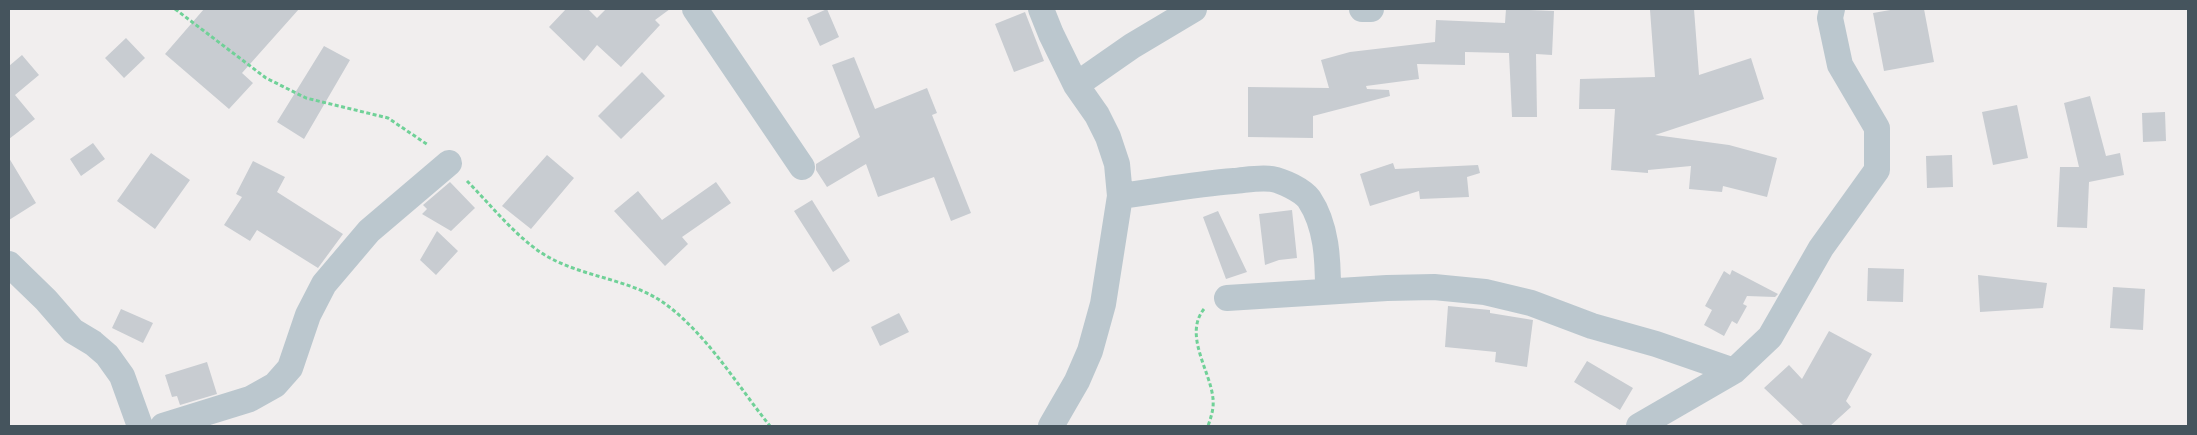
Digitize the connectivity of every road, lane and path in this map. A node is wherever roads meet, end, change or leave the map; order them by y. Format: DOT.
graph roads {
  1 [pos="175,9"];
  2 [pos="695,9"];
  3 [pos="1042,9"];
  4 [pos="1194,9"];
  5 [pos="1362,9"];
  6 [pos="1371,9"];
  7 [pos="1832,9"];
  8 [pos="1076,85"];
  9 [pos="449,163"];
  10 [pos="802,167"];
  11 [pos="1120,196"];
  12 [pos="9,264"];
  13 [pos="1328,291"];
  14 [pos="1227,298"];
  15 [pos="1734,371"];
  16 [pos="140,426"];
  17 [pos="163,426"];
  18 [pos="770,426"];
  19 [pos="1051,426"];
  20 [pos="1208,426"];
  21 [pos="1638,426"];
  1 -- 9 [label="path"];
  2 -- 10 [label="street"];
  3 -- 8 [label="street"];
  4 -- 8 [label="street"];
  5 -- 6 [label="street"];
  7 -- 15 [label="street"];
  8 -- 11 [label="street"];
  9 -- 17 [label="street"];
  9 -- 18 [label="path"];
  11 -- 13 [label="street"];
  11 -- 19 [label="street"];
  12 -- 16 [label="street"];
  13 -- 14 [label="street"];
  13 -- 15 [label="street"];
  14 -- 20 [label="path"];
  15 -- 21 [label="street"];
}
